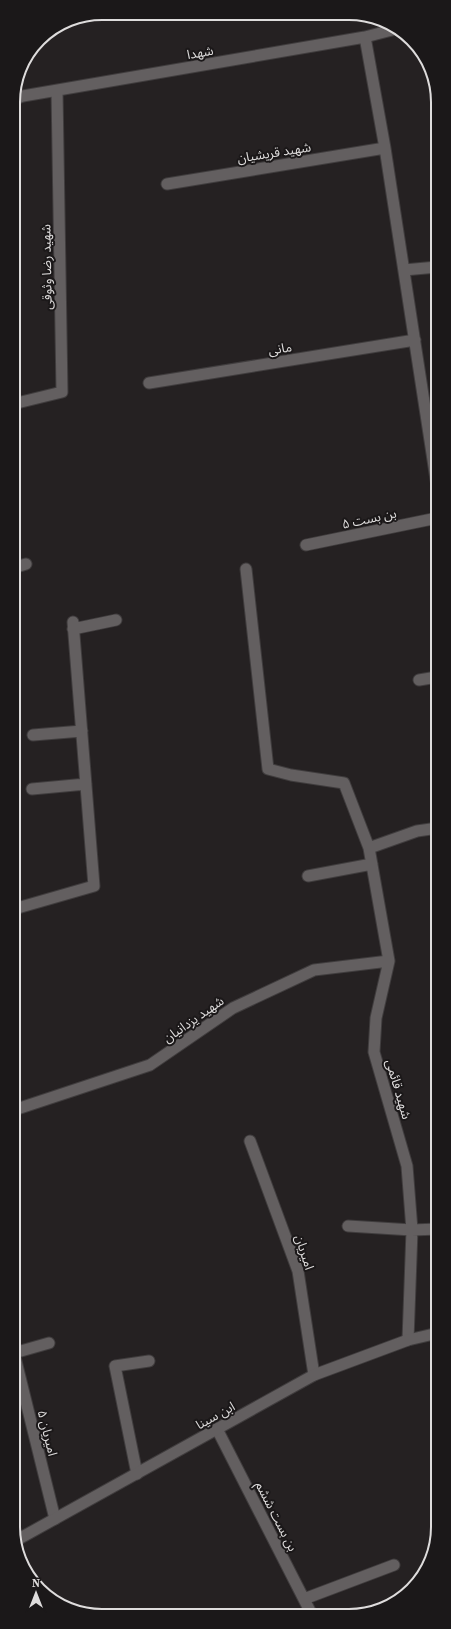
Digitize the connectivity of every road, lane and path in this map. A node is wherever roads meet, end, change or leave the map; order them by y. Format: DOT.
graph roads {
  1 [pos="389,31"];
  2 [pos="365,37"];
  3 [pos="57,91"];
  4 [pos="20,97"];
  5 [pos="385,148"];
  6 [pos="167,184"];
  7 [pos="431,268"];
  8 [pos="404,270"];
  9 [pos="415,340"];
  10 [pos="149,383"];
  11 [pos="20,402"];
  12 [pos="431,446"];
  13 [pos="431,519"];
  14 [pos="306,545"];
  15 [pos="26,564"];
  16 [pos="20,566"];
  17 [pos="246,569"];
  18 [pos="116,620"];
  19 [pos="431,678"];
  20 [pos="419,680"];
  21 [pos="82,731"];
  22 [pos="33,735"];
  23 [pos="86,784"];
  24 [pos="32,789"];
  25 [pos="431,829"];
  26 [pos="369,848"];
  27 [pos="372,864"];
  28 [pos="308,876"];
  29 [pos="20,907"];
  30 [pos="389,961"];
  31 [pos="20,1108"];
  32 [pos="250,1141"];
  33 [pos="348,1226"];
  34 [pos="431,1229"];
  35 [pos="412,1230"];
  36 [pos="431,1335"];
  37 [pos="408,1340"];
  38 [pos="50,1343"];
  39 [pos="20,1351"];
  40 [pos="149,1361"];
  41 [pos="314,1376"];
  42 [pos="20,1377"];
  43 [pos="217,1430"];
  44 [pos="136,1474"];
  45 [pos="55,1519"];
  46 [pos="21,1538"];
  47 [pos="394,1565"];
  48 [pos="304,1599"];
  49 [pos="309,1609"];
  1 -- 2 [label="street, شهدا"];
  2 -- 3 [label="street, شهدا"];
  2 -- 5 [label="street"];
  3 -- 4 [label="street, شهدا"];
  3 -- 11 [label="street, شهید رضا وثوقی"];
  5 -- 6 [label="street, شهید قریشیان"];
  5 -- 8 [label="street"];
  7 -- 8 [label="street"];
  8 -- 9 [label="street"];
  9 -- 10 [label="street, مانی"];
  9 -- 12 [label="street"];
  13 -- 14 [label="street, بن بست ۵"];
  15 -- 16 [label="street"];
  17 -- 26 [label="street, شهید قائمی"];
  18 -- 21 [label="street"];
  19 -- 20 [label="street"];
  21 -- 22 [label="street"];
  21 -- 23 [label="street"];
  23 -- 24 [label="street"];
  23 -- 29 [label="street"];
  25 -- 26 [label="street"];
  26 -- 27 [label="street, شهید قائمی"];
  27 -- 28 [label="street"];
  27 -- 30 [label="street, شهید قائمی"];
  30 -- 31 [label="street, شهید یزدانیان"];
  30 -- 35 [label="street, شهید قائمی"];
  32 -- 41 [label="street, امیریان"];
  33 -- 35 [label="street"];
  34 -- 35 [label="street"];
  35 -- 37 [label="street, شهید قائمی"];
  36 -- 37 [label="street, ابن سینا"];
  37 -- 41 [label="street, ابن سینا"];
  38 -- 39 [label="street, امیریان ۵"];
  40 -- 44 [label="street"];
  41 -- 43 [label="street, ابن سینا"];
  42 -- 45 [label="street, امیریان ۵"];
  43 -- 44 [label="street, ابن سینا"];
  43 -- 48 [label="street, بن بست ششم"];
  44 -- 45 [label="street, ابن سینا"];
  45 -- 46 [label="street, ابن سینا"];
  47 -- 48 [label="street"];
  48 -- 49 [label="street, بن بست ششم"];
}
